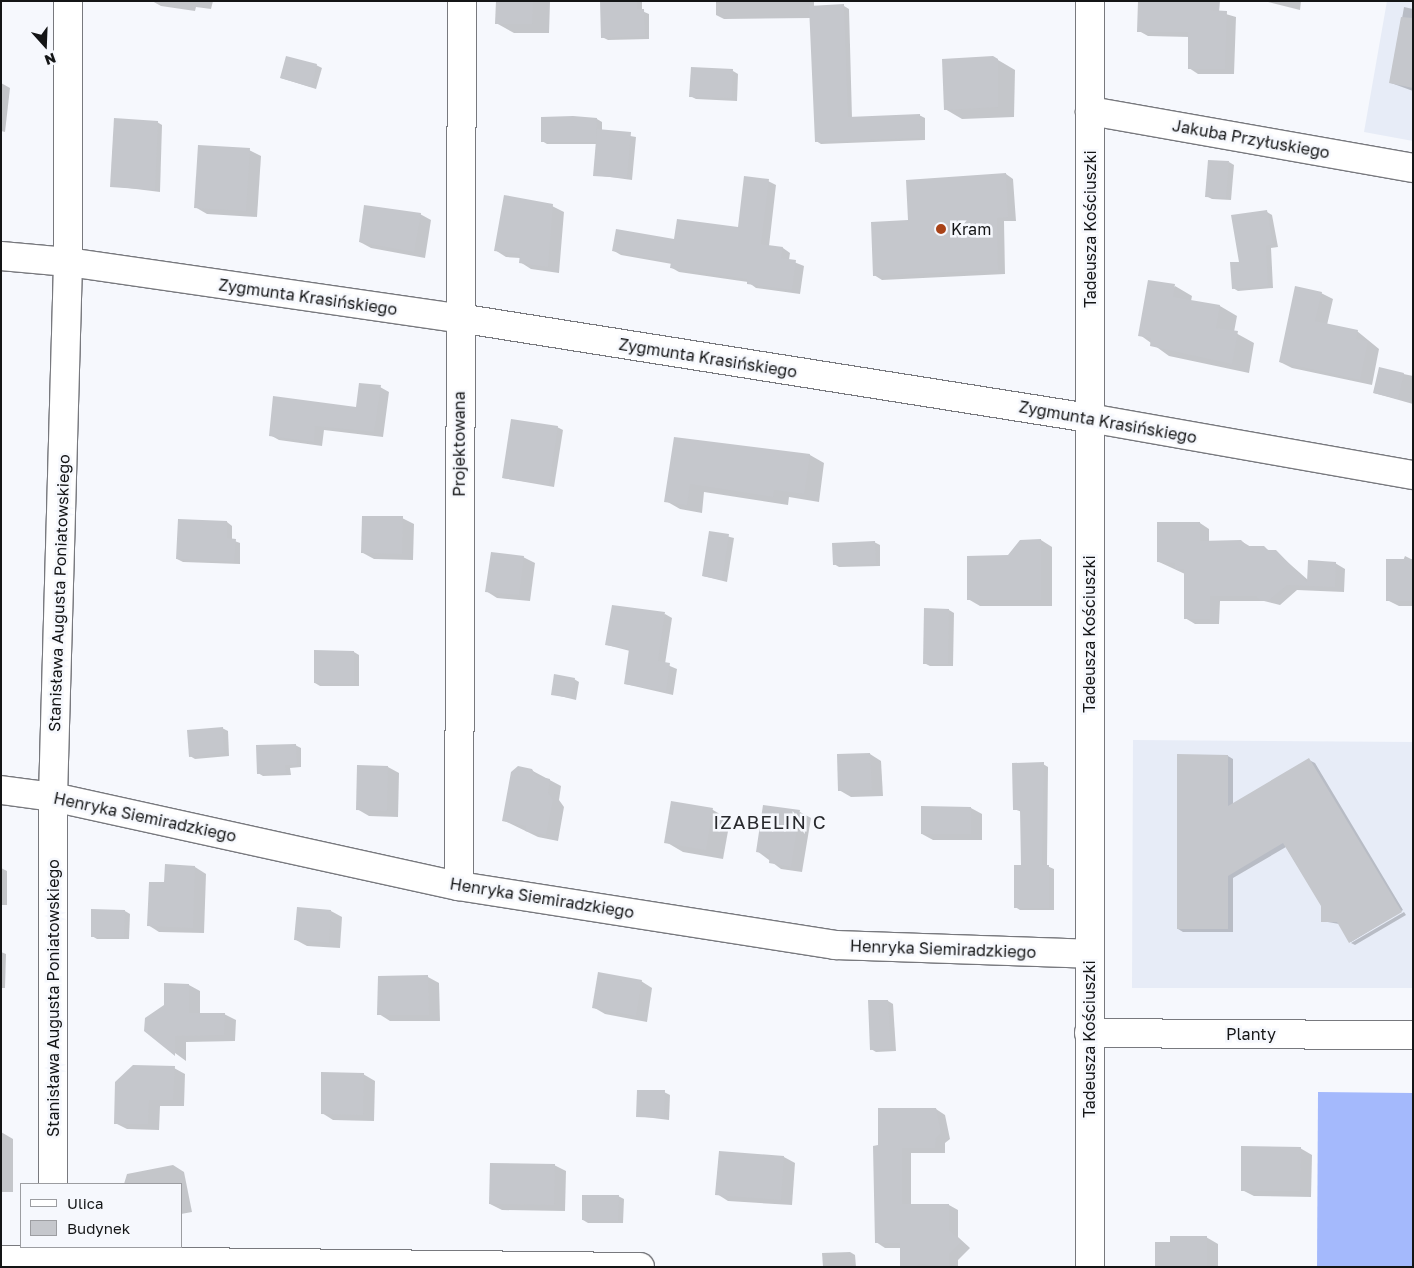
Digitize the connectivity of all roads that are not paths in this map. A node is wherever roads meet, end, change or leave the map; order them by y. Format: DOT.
graph roads {
  1 [pos="68,1"];
  2 [pos="462,1"];
  3 [pos="1090,1"];
  4 [pos="1090,111"];
  5 [pos="1413,168"];
  6 [pos="1,256"];
  7 [pos="68,262"];
  8 [pos="459,318"];
  9 [pos="1089,418"];
  10 [pos="1413,475"];
  11 [pos="1,790"];
  12 [pos="53,797"];
  13 [pos="459,886"];
  14 [pos="1089,954"];
  15 [pos="1089,1033"];
  16 [pos="1413,1035"];
  17 [pos="52,1183"];
  18 [pos="52,1258"];
  19 [pos="1,1260"];
  20 [pos="438,1266"];
  21 [pos="640,1267"];
  22 [pos="1090,1267"];
  1 -- 7 [label="street, Stanisława Augusta Poniatowskiego"];
  2 -- 8 [label="street, Projektowana"];
  3 -- 4 [label="street, Tadeusza Kościuszki"];
  4 -- 5 [label="street, Jakuba Przyłuskiego"];
  4 -- 9 [label="street, Tadeusza Kościuszki"];
  6 -- 7 [label="street, Zygmunta Krasińskiego"];
  7 -- 8 [label="street, Zygmunta Krasińskiego"];
  7 -- 12 [label="street, Stanisława Augusta Poniatowskiego"];
  8 -- 9 [label="street, Zygmunta Krasińskiego"];
  8 -- 13 [label="street, Projektowana"];
  9 -- 10 [label="street, Zygmunta Krasińskiego"];
  9 -- 14 [label="street, Tadeusza Kościuszki"];
  11 -- 12 [label="street, Henryka Siemiradzkiego"];
  12 -- 13 [label="street, Henryka Siemiradzkiego"];
  12 -- 17 [label="street, Stanisława Augusta Poniatowskiego"];
  13 -- 14 [label="street, Henryka Siemiradzkiego"];
  14 -- 15 [label="street, Tadeusza Kościuszki"];
  15 -- 16 [label="street, Planty"];
  15 -- 22 [label="street, Tadeusza Kościuszki"];
  18 -- 19 [label="street"];
  18 -- 20 [label="street"];
  20 -- 21 [label="street"];
}
